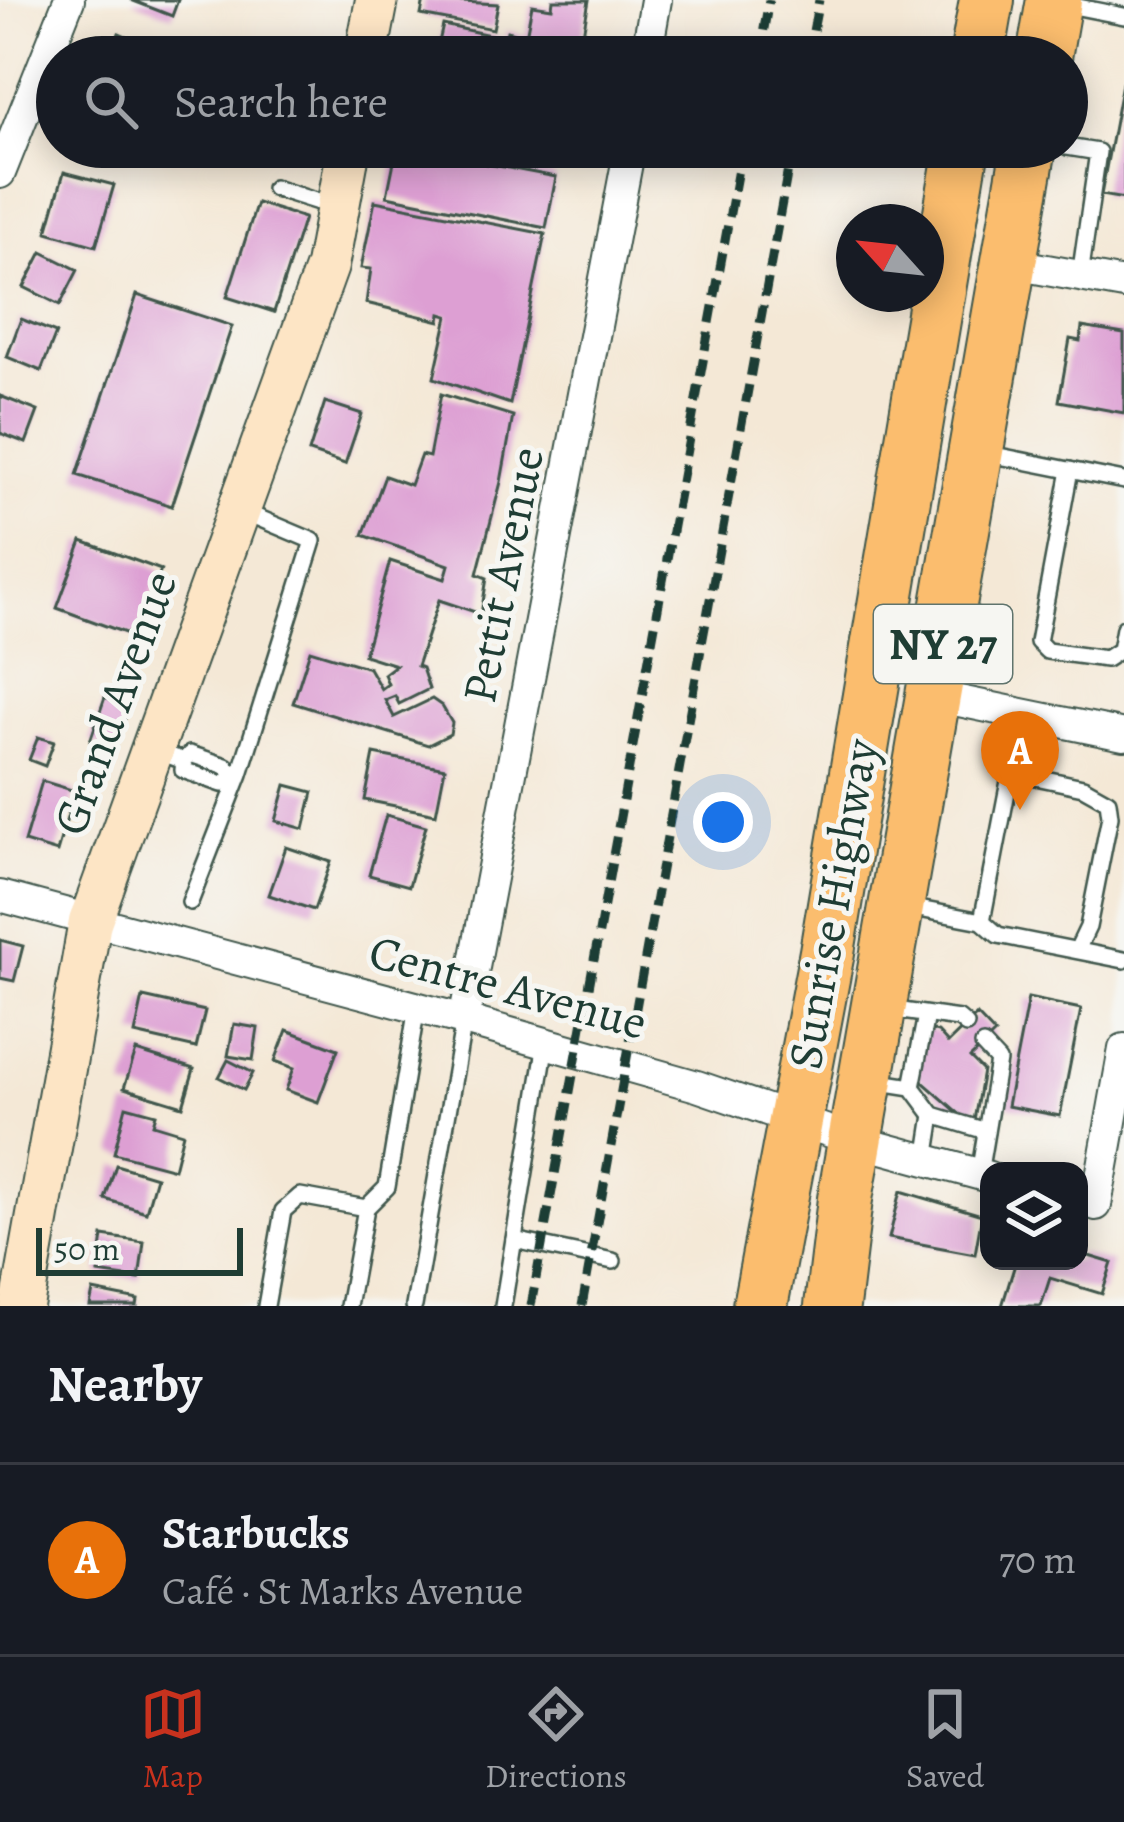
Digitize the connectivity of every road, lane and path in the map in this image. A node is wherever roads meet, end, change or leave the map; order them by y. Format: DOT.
graph roads {
  1 [pos="68,0"];
  2 [pos="377,0"];
  3 [pos="656,0"];
  4 [pos="987,0"];
  5 [pos="1054,1"];
  6 [pos="1124,16"];
  7 [pos="54,36"];
  8 [pos="370,36"];
  9 [pos="650,36"];
  10 [pos="981,36"];
  11 [pos="1048,36"];
  12 [pos="36,81"];
  13 [pos="1088,150"];
  14 [pos="346,168"];
  15 [pos="626,168"];
  16 [pos="958,168"];
  17 [pos="1025,168"];
  18 [pos="0,173"];
  19 [pos="274,188"];
  20 [pos="338,208"];
  21 [pos="1008,263"];
  22 [pos="1080,276"];
  23 [pos="1124,284"];
  24 [pos="976,451"];
  25 [pos="1070,470"];
  26 [pos="1124,481"];
  27 [pos="239,510"];
  28 [pos="1124,628"];
  29 [pos="934,696"];
  30 [pos="1022,714"];
  31 [pos="1124,735"];
  32 [pos="168,755"];
  33 [pos="1012,772"];
  34 [pos="236,778"];
  35 [pos="0,896"];
  36 [pos="190,902"];
  37 [pos="898,905"];
  38 [pos="982,921"];
  39 [pos="91,922"];
  40 [pos="1077,950"];
  41 [pos="1124,960"];
  42 [pos="417,1007"];
  43 [pos="903,1011"];
  44 [pos="464,1019"];
  45 [pos="961,1026"];
  46 [pos="546,1043"];
  47 [pos="983,1045"];
  48 [pos="1124,1049"];
  49 [pos="890,1083"];
  50 [pos="940,1111"];
  51 [pos="794,1120"];
  52 [pos="986,1131"];
  53 [pos="856,1142"];
  54 [pos="926,1160"];
  55 [pos="985,1162"];
  56 [pos="980,1175"];
  57 [pos="1100,1206"];
  58 [pos="366,1208"];
  59 [pos="514,1240"];
  60 [pos="613,1261"];
  61 [pos="22,1306"];
  62 [pos="266,1306"];
  63 [pos="348,1306"];
  64 [pos="414,1306"];
  65 [pos="503,1306"];
  66 [pos="760,1306"];
  67 [pos="832,1306"];
  1 -- 7 [label="street"];
  2 -- 8 [label="street"];
  3 -- 9 [label="street"];
  4 -- 10 [label="highway"];
  5 -- 6 [label="lane"];
  5 -- 11 [label="highway"];
  12 -- 18 [label="street"];
  13 -- 22 [label="lane"];
  14 -- 20 [label="street, Grand Avenue"];
  15 -- 44 [label="street, Pettit Avenue"];
  16 -- 51 [label="highway, Sunrise Highway / NY 27"];
  17 -- 21 [label="highway, Sunrise Highway / NY 27"];
  19 -- 20 [label="lane"];
  20 -- 27 [label="street, Grand Avenue"];
  21 -- 22 [label="street"];
  21 -- 24 [label="highway, Sunrise Highway / NY 27"];
  22 -- 23 [label="street"];
  24 -- 25 [label="lane"];
  24 -- 29 [label="highway, Sunrise Highway / NY 27"];
  25 -- 26 [label="lane"];
  25 -- 28 [label="lane"];
  27 -- 32 [label="street, Grand Avenue"];
  27 -- 34 [label="lane"];
  29 -- 30 [label="street"];
  29 -- 37 [label="highway, Sunrise Highway / NY 27"];
  30 -- 31 [label="street"];
  30 -- 33 [label="lane"];
  32 -- 34 [label="lane"];
  32 -- 39 [label="street, Grand Avenue"];
  33 -- 38 [label="lane"];
  33 -- 40 [label="lane"];
  34 -- 36 [label="lane"];
  35 -- 39 [label="street, Centre Avenue"];
  37 -- 38 [label="lane"];
  37 -- 43 [label="highway, Sunrise Highway / NY 27"];
  38 -- 40 [label="lane"];
  39 -- 42 [label="street, Centre Avenue"];
  39 -- 61 [label="street, Grand Avenue"];
  40 -- 41 [label="lane"];
  42 -- 44 [label="street, Centre Avenue"];
  42 -- 58 [label="lane"];
  43 -- 45 [label="lane"];
  43 -- 49 [label="highway, Sunrise Highway / NY 27"];
  44 -- 46 [label="street, Centre Avenue"];
  44 -- 64 [label="lane"];
  46 -- 51 [label="street, Centre Avenue"];
  46 -- 59 [label="lane"];
  47 -- 52 [label="lane"];
  48 -- 57 [label="street"];
  49 -- 50 [label="lane"];
  49 -- 53 [label="highway, Sunrise Highway / NY 27"];
  50 -- 52 [label="lane"];
  50 -- 54 [label="lane"];
  51 -- 53 [label="street, Centre Avenue"];
  51 -- 66 [label="highway, Sunrise Highway / NY 27"];
  52 -- 55 [label="lane"];
  53 -- 54 [label="street, Centre Avenue"];
  53 -- 67 [label="highway, Sunrise Highway / NY 27"];
  54 -- 56 [label="street, Centre Avenue"];
  58 -- 62 [label="lane"];
  58 -- 63 [label="lane"];
  59 -- 60 [label="lane"];
  59 -- 65 [label="lane"];
}
